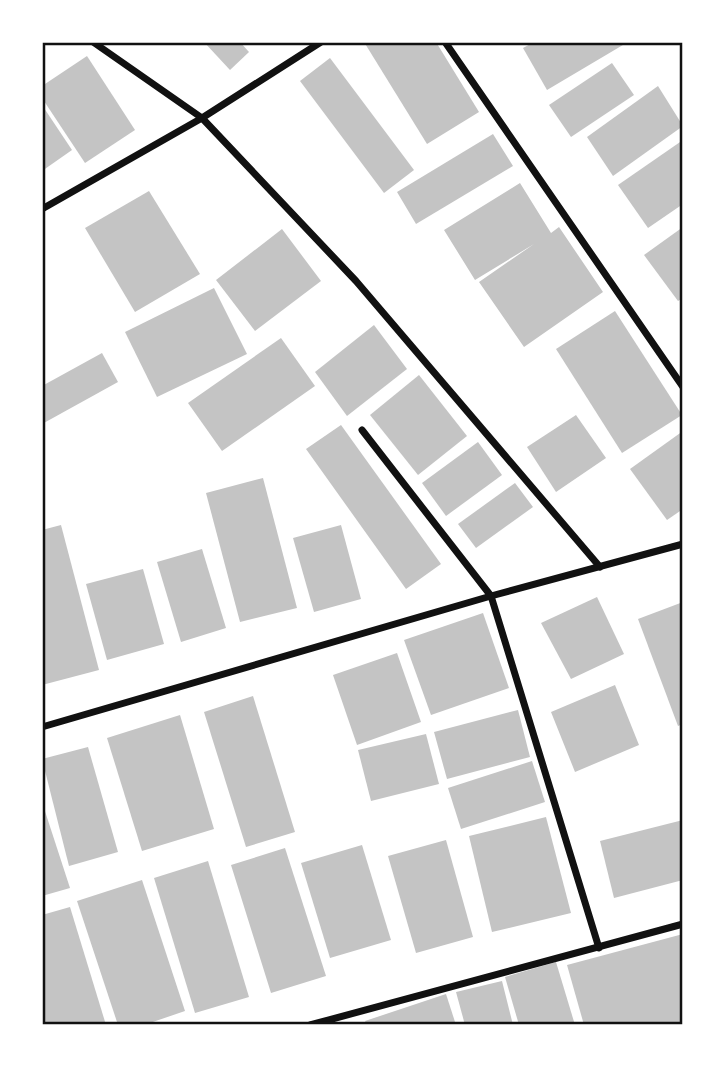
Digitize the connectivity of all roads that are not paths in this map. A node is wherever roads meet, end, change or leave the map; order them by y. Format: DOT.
graph roads {
  1 [pos="93,42"];
  2 [pos="321,42"];
  3 [pos="444,42"];
  4 [pos="202,118"];
  5 [pos="42,209"];
  6 [pos="683,387"];
  7 [pos="362,430"];
  8 [pos="683,544"];
  9 [pos="600,567"];
  10 [pos="491,596"];
  11 [pos="42,727"];
  12 [pos="683,924"];
  13 [pos="599,948"];
  14 [pos="310,1025"];
  1 -- 4 [label="street"];
  2 -- 4 [label="street"];
  3 -- 6 [label="street"];
  4 -- 5 [label="street"];
  4 -- 9 [label="street"];
  7 -- 10 [label="street"];
  8 -- 9 [label="street"];
  9 -- 10 [label="street"];
  10 -- 11 [label="street"];
  10 -- 13 [label="street"];
  12 -- 13 [label="street"];
  13 -- 14 [label="street"];
}
